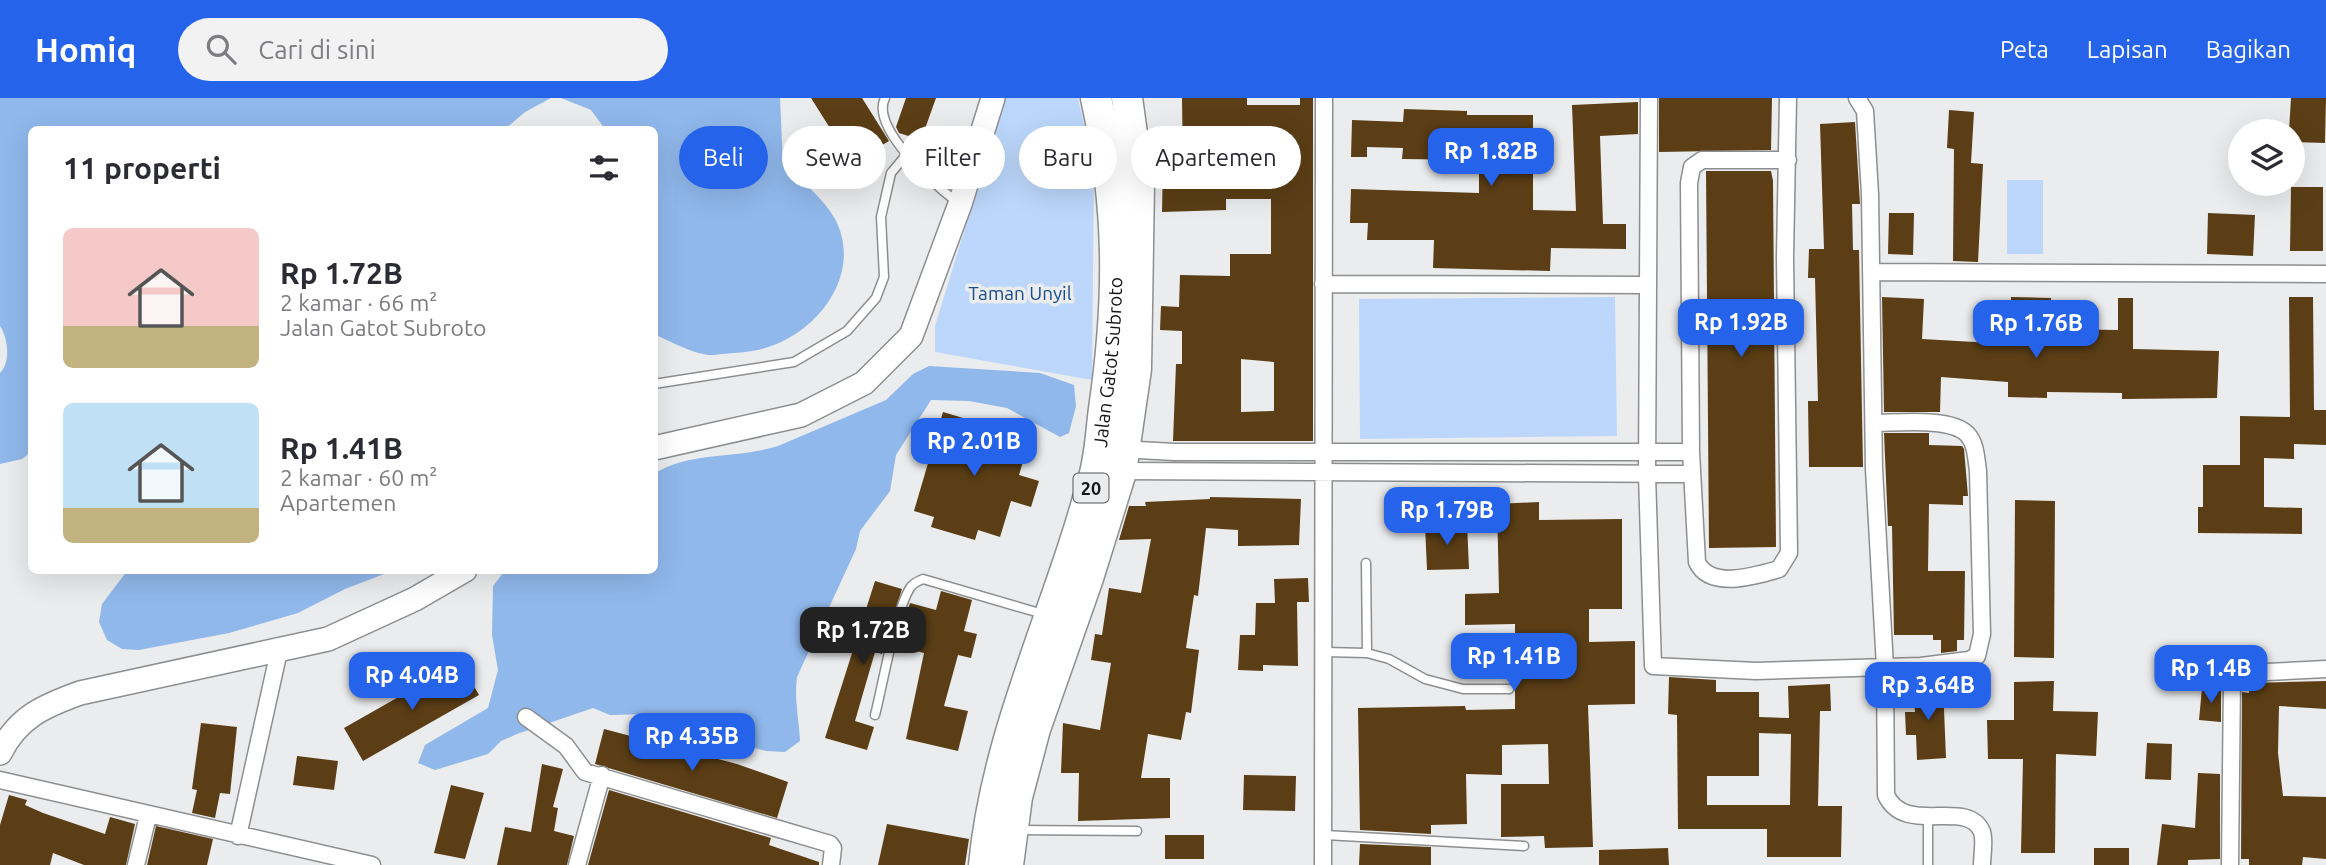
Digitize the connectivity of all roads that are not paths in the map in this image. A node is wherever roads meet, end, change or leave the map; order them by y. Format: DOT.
graph roads {
  1 [pos="886,98"];
  2 [pos="993,98"];
  3 [pos="1096,98"];
  4 [pos="1127,98"];
  5 [pos="1324,98"];
  6 [pos="1650,98"];
  7 [pos="1788,98"];
  8 [pos="1857,98"];
  9 [pos="900,144"];
  10 [pos="1788,160"];
  11 [pos="900,162"];
  12 [pos="940,189"];
  13 [pos="960,204"];
  14 [pos="1871,272"];
  15 [pos="2326,274"];
  16 [pos="1323,284"];
  17 [pos="1648,285"];
  18 [pos="658,383"];
  19 [pos="1874,423"];
  20 [pos="658,447"];
  21 [pos="1323,451"];
  22 [pos="1426,451"];
  23 [pos="1647,451"];
  24 [pos="1691,452"];
  25 [pos="1110,459"];
  26 [pos="1323,472"];
  27 [pos="1427,473"];
  28 [pos="1692,474"];
  29 [pos="1647,475"];
  30 [pos="1366,563"];
  31 [pos="456,574"];
  32 [pos="1061,620"];
  33 [pos="279,651"];
  34 [pos="1325,652"];
  35 [pos="1367,653"];
  36 [pos="1885,667"];
  37 [pos="2326,669"];
  38 [pos="1508,689"];
  39 [pos="875,715"];
  40 [pos="526,717"];
  41 [pos="0,753"];
  42 [pos="602,775"];
  43 [pos="0,780"];
  44 [pos="148,816"];
  45 [pos="1928,816"];
  46 [pos="1012,830"];
  47 [pos="1137,831"];
  48 [pos="1325,835"];
  49 [pos="238,836"];
  50 [pos="1524,846"];
  51 [pos="136,865"];
  52 [pos="371,865"];
  53 [pos="577,865"];
  54 [pos="831,865"];
  55 [pos="984,865"];
  56 [pos="1008,865"];
  57 [pos="1323,865"];
  58 [pos="1928,865"];
  59 [pos="1982,865"];
  60 [pos="2230,865"];
  1 -- 9 [label="lane"];
  2 -- 13 [label="main road"];
  3 -- 25 [label="highway, Jalan Gatot Subroto / 20"];
  4 -- 25 [label="highway, Jalan Gatot Subroto / 20"];
  5 -- 16 [label="street"];
  6 -- 17 [label="street"];
  7 -- 10 [label="street"];
  8 -- 14 [label="street"];
  10 -- 24 [label="street"];
  10 -- 28 [label="street"];
  11 -- 18 [label="lane"];
  12 -- 13 [label="lane"];
  13 -- 20 [label="main road"];
  14 -- 15 [label="street"];
  14 -- 19 [label="street"];
  16 -- 17 [label="street"];
  16 -- 21 [label="street"];
  17 -- 23 [label="street"];
  19 -- 36 [label="street"];
  19 -- 36 [label="street"];
  21 -- 22 [label="street"];
  21 -- 25 [label="street"];
  21 -- 26 [label="street"];
  22 -- 23 [label="street"];
  22 -- 27 [label="street"];
  23 -- 24 [label="street"];
  23 -- 29 [label="street"];
  24 -- 28 [label="street"];
  25 -- 26 [label="street"];
  25 -- 32 [label="highway, Jalan Gatot Subroto / 20"];
  26 -- 27 [label="street"];
  26 -- 34 [label="street"];
  27 -- 29 [label="street"];
  28 -- 29 [label="street"];
  29 -- 36 [label="street"];
  30 -- 35 [label="lane"];
  31 -- 33 [label="main road"];
  32 -- 39 [label="lane"];
  32 -- 46 [label="highway, Jalan Gatot Subroto / 20"];
  32 -- 55 [label="highway, Jalan Gatot Subroto / 20"];
  33 -- 41 [label="main road"];
  33 -- 49 [label="street"];
  34 -- 35 [label="lane"];
  34 -- 48 [label="street"];
  35 -- 38 [label="lane"];
  36 -- 45 [label="street"];
  37 -- 60 [label="street"];
  40 -- 42 [label="street"];
  42 -- 53 [label="street"];
  42 -- 54 [label="street"];
  43 -- 44 [label="street"];
  44 -- 49 [label="street"];
  44 -- 51 [label="street"];
  45 -- 58 [label="lane"];
  45 -- 59 [label="street"];
  46 -- 47 [label="lane"];
  46 -- 56 [label="highway, Jalan Gatot Subroto / 20"];
  48 -- 50 [label="lane"];
  48 -- 57 [label="street"];
  49 -- 52 [label="street"];
}
